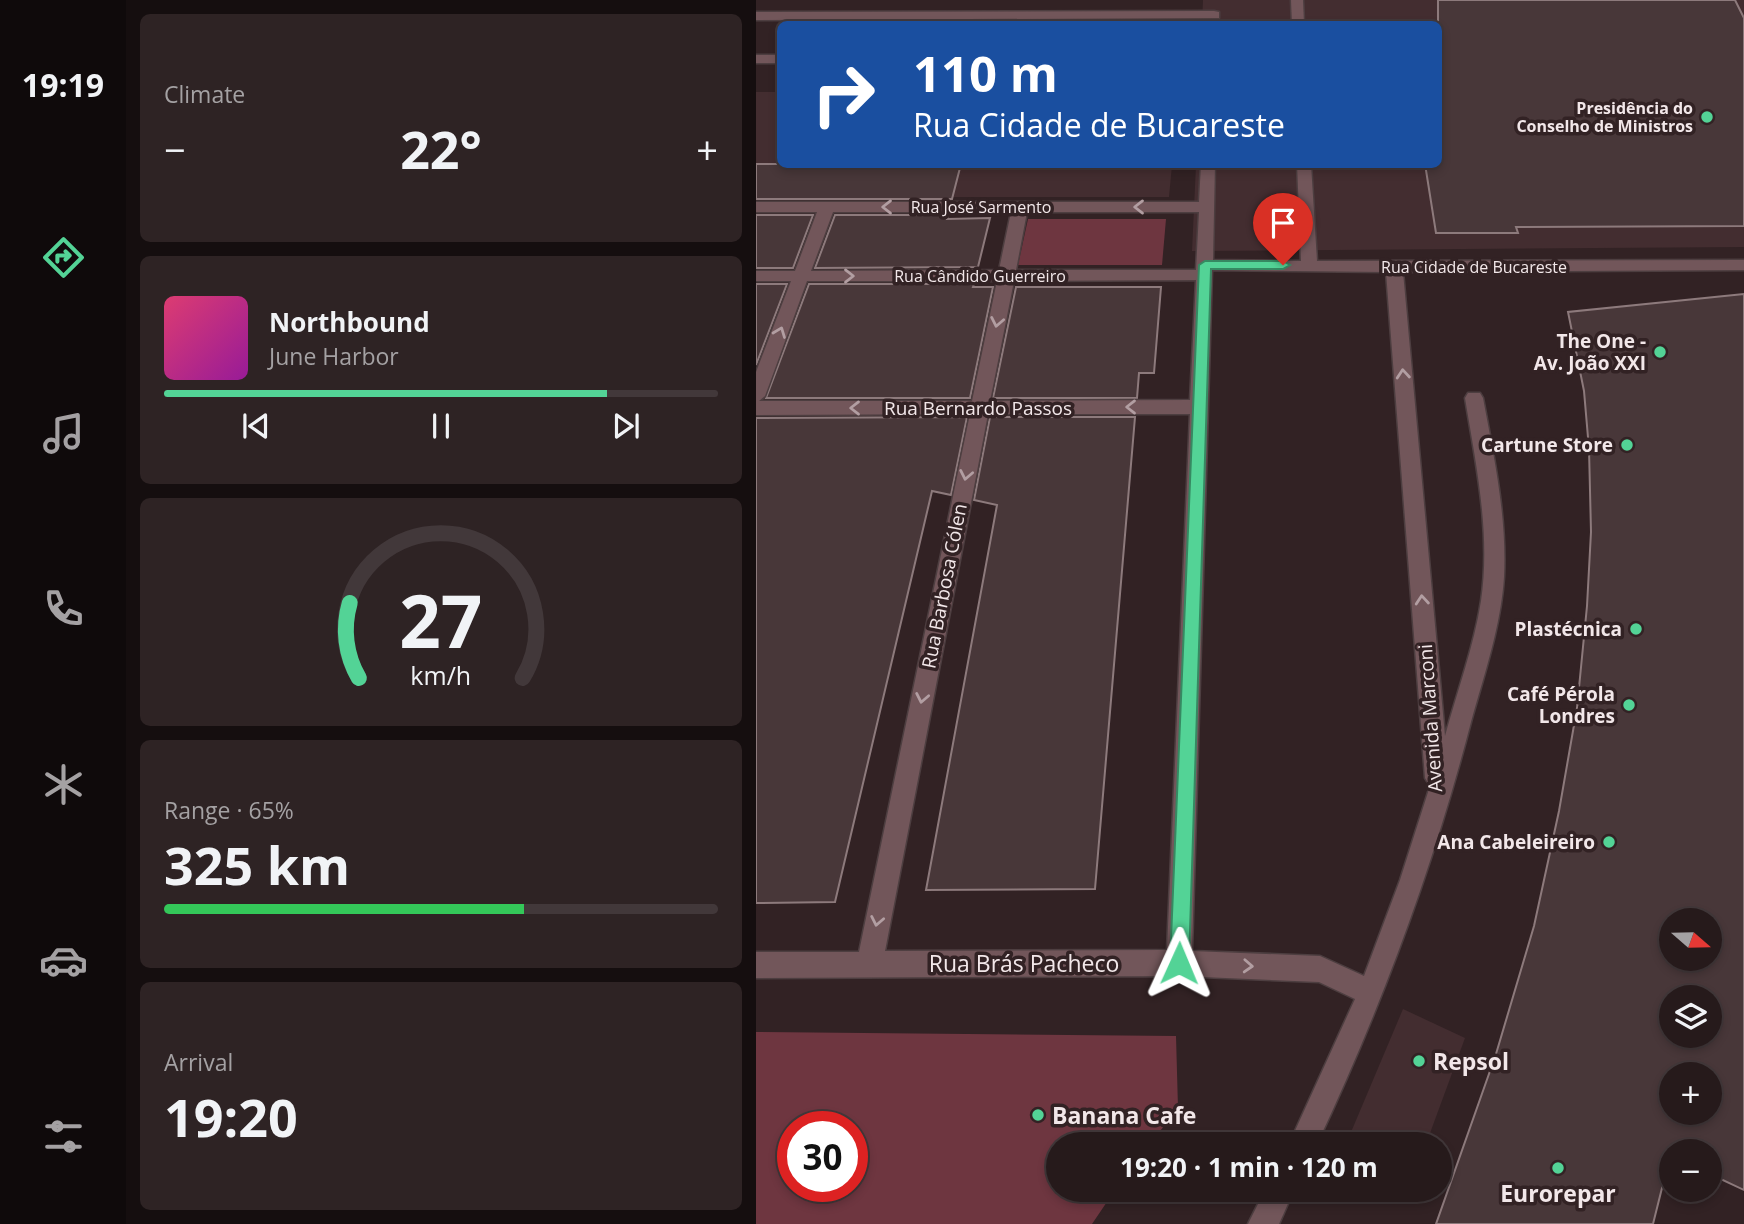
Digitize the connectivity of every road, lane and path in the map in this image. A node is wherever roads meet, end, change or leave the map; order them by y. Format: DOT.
graph roads {
  1 [pos="764,0"];
  2 [pos="908,0"];
  3 [pos="1045,0"];
  4 [pos="1215,0"];
  5 [pos="1297,0"];
  6 [pos="756,15"];
  7 [pos="901,20"];
  8 [pos="1041,20"];
  9 [pos="1214,20"];
  10 [pos="1298,21"];
  11 [pos="756,59"];
  12 [pos="777,59"];
  13 [pos="1209,168"];
  14 [pos="1304,168"];
  15 [pos="756,207"];
  16 [pos="827,207"];
  17 [pos="1020,207"];
  18 [pos="1207,207"];
  19 [pos="1744,265"];
  20 [pos="1309,266"];
  21 [pos="1394,267"];
  22 [pos="1205,270"];
  23 [pos="756,276"];
  24 [pos="801,276"];
  25 [pos="1006,276"];
  26 [pos="756,396"];
  27 [pos="1474,398"];
  28 [pos="1199,407"];
  29 [pos="756,408"];
  30 [pos="979,408"];
  31 [pos="1438,790"];
  32 [pos="1179,963"];
  33 [pos="756,965"];
  34 [pos="869,965"];
  35 [pos="1371,993"];
  36 [pos="1308,1132"];
  37 [pos="1274,1202"];
  38 [pos="1263,1224"];
  1 -- 6 [label="street"];
  2 -- 7 [label="street"];
  3 -- 8 [label="street"];
  4 -- 9 [label="street"];
  5 -- 10 [label="street"];
  6 -- 7 [label="street"];
  7 -- 8 [label="street"];
  8 -- 9 [label="street"];
  11 -- 12 [label="street"];
  13 -- 18 [label="street"];
  14 -- 20 [label="street"];
  15 -- 16 [label="street, Rua José Sarmento"];
  17 -- 16 [label="street, Rua José Sarmento, one-way"];
  16 -- 24 [label="street"];
  18 -- 17 [label="street, Rua José Sarmento, one-way"];
  17 -- 25 [label="street, Rua Barbosa Cólen"];
  18 -- 22 [label="street"];
  19 -- 21 [label="street, Rua Cidade de Bucareste"];
  20 -- 21 [label="street, Rua Cidade de Bucareste"];
  20 -- 22 [label="street, Rua Cidade de Bucareste"];
  31 -- 21 [label="street, Avenida Marconi, one-way"];
  22 -- 25 [label="street, Rua Cândido Guerreiro"];
  22 -- 28 [label="street"];
  23 -- 24 [label="street, Rua Cândido Guerreiro"];
  24 -- 25 [label="street, Rua Cândido Guerreiro, one-way"];
  26 -- 24 [label="street, one-way"];
  25 -- 30 [label="street, Rua Barbosa Cólen, one-way"];
  27 -- 31 [label="street"];
  28 -- 30 [label="street, Rua Bernardo Passos, one-way"];
  28 -- 32 [label="street"];
  30 -- 29 [label="street, Rua Bernardo Passos, one-way"];
  30 -- 34 [label="street, Rua Barbosa Cólen, one-way"];
  31 -- 35 [label="street, Avenida Marconi"];
  32 -- 34 [label="street, Rua Brás Pacheco"];
  32 -- 35 [label="street, Rua Brás Pacheco, one-way"];
  33 -- 34 [label="street, Rua Brás Pacheco"];
  35 -- 36 [label="street, Avenida Marconi"];
  37 -- 38 [label="street"];
}
